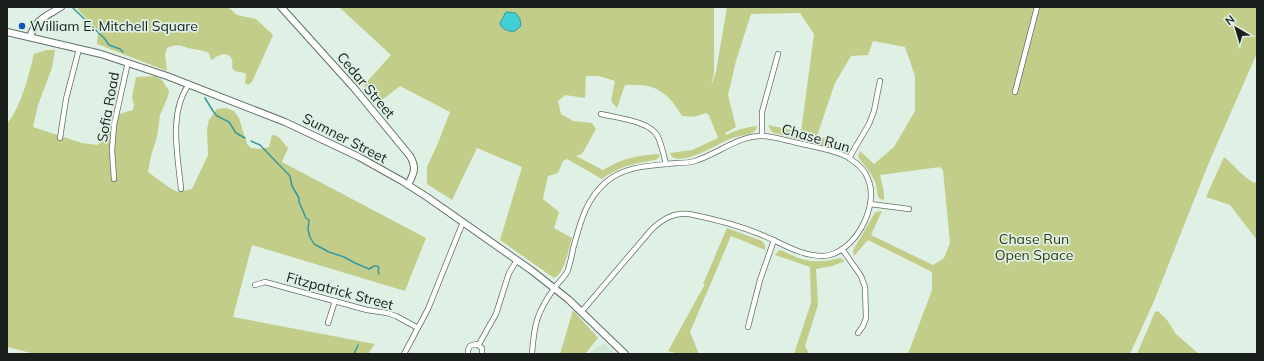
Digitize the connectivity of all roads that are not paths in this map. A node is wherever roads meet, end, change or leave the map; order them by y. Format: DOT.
graph roads {
  1 [pos="61,7"];
  2 [pos="281,7"];
  3 [pos="1036,7"];
  4 [pos="7,32"];
  5 [pos="30,36"];
  6 [pos="79,49"];
  7 [pos="778,54"];
  8 [pos="128,62"];
  9 [pos="880,81"];
  10 [pos="189,84"];
  11 [pos="1015,92"];
  12 [pos="601,114"];
  13 [pos="762,136"];
  14 [pos="60,138"];
  15 [pos="849,158"];
  16 [pos="666,164"];
  17 [pos="114,179"];
  18 [pos="408,185"];
  19 [pos="182,189"];
  20 [pos="870,204"];
  21 [pos="908,209"];
  22 [pos="463,222"];
  23 [pos="774,240"];
  24 [pos="842,249"];
  25 [pos="517,260"];
  26 [pos="255,285"];
  27 [pos="555,288"];
  28 [pos="335,301"];
  29 [pos="582,311"];
  30 [pos="328,324"];
  31 [pos="748,327"];
  32 [pos="418,328"];
  33 [pos="858,333"];
  34 [pos="478,344"];
  35 [pos="404,354"];
  36 [pos="468,354"];
  37 [pos="482,354"];
  38 [pos="532,354"];
  39 [pos="625,354"];
  1 -- 5 [label="main road"];
  2 -- 18 [label="main road, Cedar Street"];
  3 -- 11 [label="street"];
  4 -- 5 [label="main road, Sumner Street"];
  5 -- 6 [label="main road, Sumner Street"];
  6 -- 8 [label="main road, Sumner Street"];
  6 -- 14 [label="street"];
  7 -- 13 [label="street"];
  8 -- 10 [label="main road, Sumner Street"];
  8 -- 17 [label="street, Sofia Road"];
  9 -- 15 [label="street"];
  10 -- 18 [label="main road, Sumner Street"];
  10 -- 19 [label="street"];
  12 -- 16 [label="street"];
  13 -- 15 [label="street, Chase Run"];
  13 -- 16 [label="street, Chase Run"];
  15 -- 20 [label="street, Chase Run"];
  16 -- 27 [label="street, Chase Run"];
  18 -- 22 [label="main road, Sumner Street"];
  20 -- 21 [label="street"];
  20 -- 24 [label="street, Chase Run"];
  22 -- 25 [label="main road, Sumner Street"];
  22 -- 32 [label="street"];
  23 -- 24 [label="street, Chase Run"];
  23 -- 29 [label="street, Chase Run"];
  23 -- 31 [label="street"];
  24 -- 33 [label="street"];
  25 -- 27 [label="main road, Sumner Street"];
  25 -- 34 [label="street"];
  26 -- 28 [label="street, Fitzpatrick Street"];
  27 -- 29 [label="main road, Sumner Street"];
  27 -- 38 [label="street, Chase Run"];
  28 -- 30 [label="street"];
  28 -- 32 [label="street, Fitzpatrick Street"];
  29 -- 39 [label="main road, Sumner Street"];
  32 -- 35 [label="street"];
  34 -- 36 [label="street"];
  34 -- 37 [label="street"];
}
